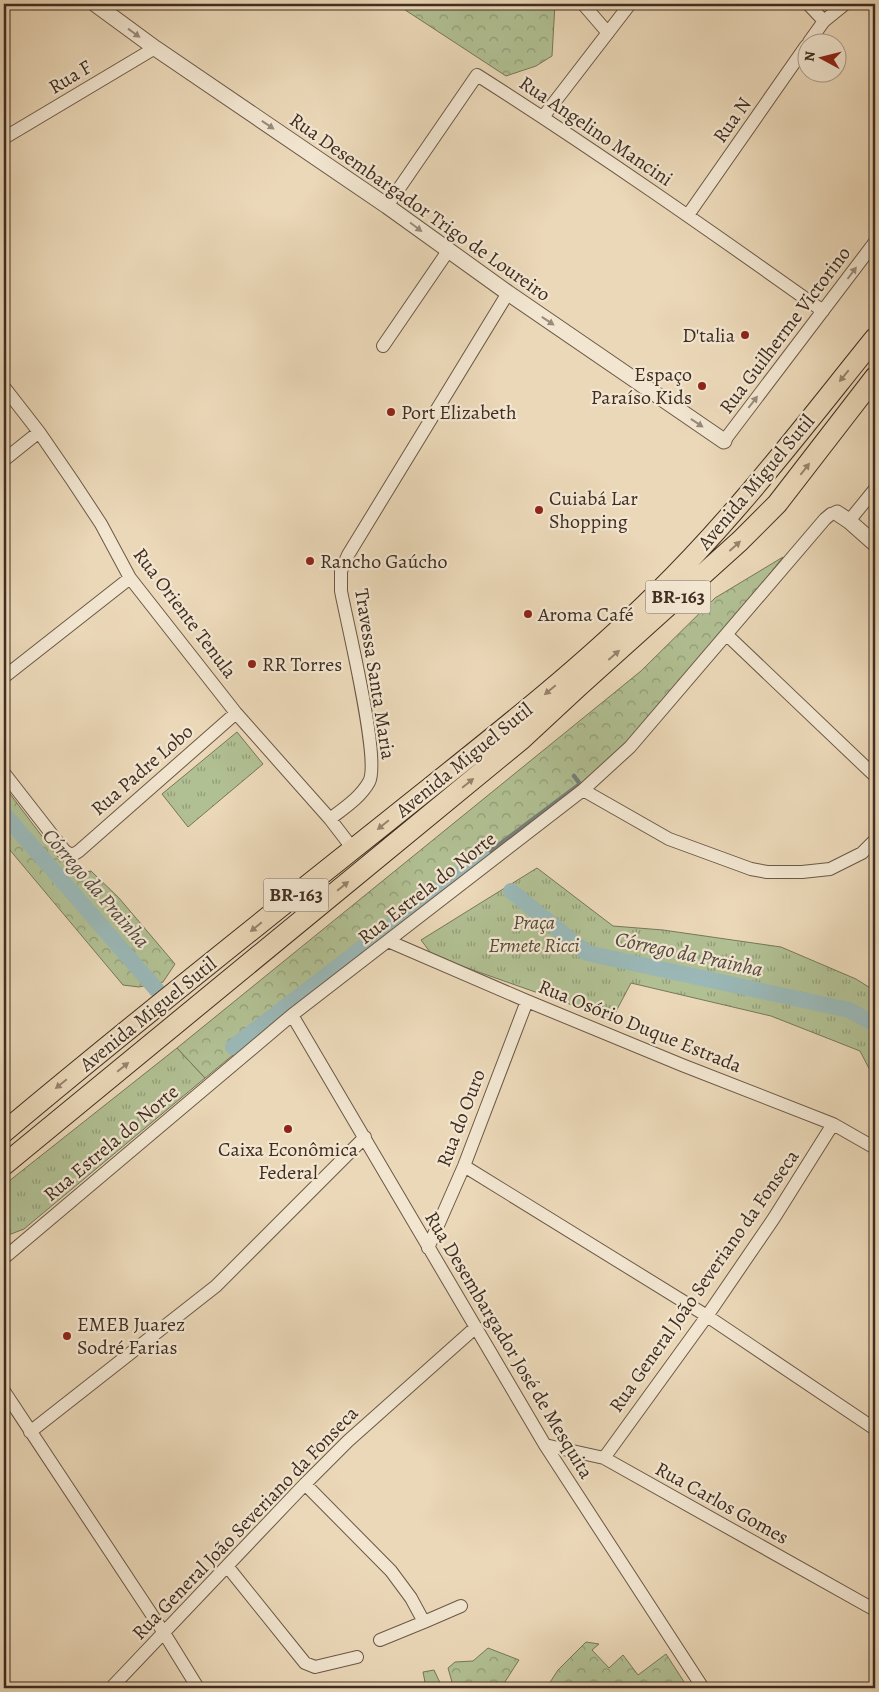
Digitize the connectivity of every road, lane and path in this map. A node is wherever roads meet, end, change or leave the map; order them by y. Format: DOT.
graph roads {
  1 [pos="95,4"];
  2 [pos="584,4"];
  3 [pos="630,4"];
  4 [pos="808,4"];
  5 [pos="845,4"];
  6 [pos="824,21"];
  7 [pos="816,32"];
  8 [pos="608,33"];
  9 [pos="155,48"];
  10 [pos="796,60"];
  11 [pos="544,117"];
  12 [pos="4,138"];
  13 [pos="387,206"];
  14 [pos="688,215"];
  15 [pos="875,242"];
  16 [pos="448,251"];
  17 [pos="508,294"];
  18 [pos="824,311"];
  19 [pos="875,338"];
  20 [pos="383,346"];
  21 [pos="875,377"];
  22 [pos="4,387"];
  23 [pos="39,432"];
  24 [pos="724,441"];
  25 [pos="4,460"];
  26 [pos="875,489"];
  27 [pos="843,517"];
  28 [pos="875,544"];
  29 [pos="130,578"];
  30 [pos="727,634"];
  31 [pos="4,678"];
  32 [pos="236,713"];
  33 [pos="4,773"];
  34 [pos="875,776"];
  35 [pos="583,790"];
  36 [pos="330,818"];
  37 [pos="875,840"];
  38 [pos="353,849"];
  39 [pos="388,941"];
  40 [pos="527,1001"];
  41 [pos="292,1015"];
  42 [pos="833,1124"];
  43 [pos="4,1132"];
  44 [pos="365,1137"];
  45 [pos="875,1148"];
  46 [pos="4,1165"];
  47 [pos="464,1166"];
  48 [pos="428,1248"];
  49 [pos="4,1256"];
  50 [pos="707,1316"];
  51 [pos="476,1327"];
  52 [pos="4,1391"];
  53 [pos="875,1429"];
  54 [pos="30,1432"];
  55 [pos="545,1444"];
  56 [pos="604,1458"];
  57 [pos="305,1484"];
  58 [pos="227,1566"];
  59 [pos="462,1606"];
  60 [pos="875,1610"];
  61 [pos="424,1622"];
  62 [pos="164,1633"];
  63 [pos="380,1640"];
  64 [pos="357,1657"];
  65 [pos="111,1688"];
  66 [pos="198,1688"];
  67 [pos="703,1688"];
  1 -- 9 [label="street, Rua Desembargador Trigo de Loureiro, one-way"];
  2 -- 8 [label="street"];
  3 -- 8 [label="street"];
  4 -- 6 [label="street"];
  5 -- 6 [label="street"];
  6 -- 7 [label="street"];
  8 -- 11 [label="street"];
  9 -- 12 [label="street, Rua F"];
  9 -- 13 [label="street, Rua Desembargador Trigo de Loureiro, one-way"];
  10 -- 14 [label="street, Rua N"];
  11 -- 13 [label="street, Rua Angelino Mancini"];
  11 -- 14 [label="street, Rua Angelino Mancini"];
  13 -- 16 [label="street, Rua Desembargador Trigo de Loureiro, one-way"];
  14 -- 18 [label="street, Rua Angelino Mancini"];
  18 -- 15 [label="street, Rua Guilherme Victorino, one-way"];
  16 -- 17 [label="street, Rua Desembargador Trigo de Loureiro"];
  16 -- 20 [label="street"];
  17 -- 24 [label="street, Rua Desembargador Trigo de Loureiro, one-way"];
  17 -- 36 [label="street, Travessa Santa Maria"];
  24 -- 18 [label="street, Rua Guilherme Victorino, one-way"];
  19 -- 38 [label="highway, Avenida Miguel Sutil / BR-163, one-way"];
  46 -- 21 [label="highway, Avenida Miguel Sutil / BR-163, one-way"];
  22 -- 23 [label="street, Rua Oriente Tenula"];
  23 -- 25 [label="street"];
  23 -- 29 [label="street, Rua Oriente Tenula"];
  26 -- 27 [label="street, Rua Estrela do Norte"];
  27 -- 28 [label="street"];
  27 -- 30 [label="street, Rua Estrela do Norte"];
  29 -- 31 [label="street"];
  29 -- 32 [label="street, Rua Oriente Tenula"];
  30 -- 34 [label="street"];
  30 -- 35 [label="street, Rua Estrela do Norte"];
  32 -- 33 [label="street, Rua Padre Lobo"];
  32 -- 36 [label="street, Rua Oriente Tenula"];
  35 -- 37 [label="street"];
  35 -- 39 [label="street, Rua Estrela do Norte"];
  36 -- 38 [label="street, Rua Oriente Tenula"];
  38 -- 43 [label="highway, Avenida Miguel Sutil / BR-163, one-way"];
  39 -- 40 [label="street, Rua Osório Duque Estrada"];
  39 -- 41 [label="street, Rua Estrela do Norte"];
  40 -- 42 [label="street, Rua Osório Duque Estrada"];
  40 -- 47 [label="street, Rua do Ouro"];
  41 -- 44 [label="street, Rua Desembargador José de Mesquita"];
  41 -- 49 [label="street, Rua Estrela do Norte"];
  42 -- 45 [label="street, Rua Osório Duque Estrada"];
  42 -- 50 [label="street, Rua General João Severiano da Fonseca"];
  44 -- 48 [label="street, Rua Desembargador José de Mesquita"];
  44 -- 54 [label="street"];
  47 -- 48 [label="street, Rua do Ouro"];
  47 -- 50 [label="street"];
  48 -- 51 [label="street, Rua Desembargador José de Mesquita"];
  50 -- 53 [label="street"];
  50 -- 56 [label="street, Rua General João Severiano da Fonseca"];
  51 -- 55 [label="street, Rua Desembargador José de Mesquita"];
  51 -- 57 [label="street, Rua General João Severiano da Fonseca"];
  52 -- 54 [label="street"];
  54 -- 62 [label="street"];
  55 -- 56 [label="street, Rua Carlos Gomes"];
  55 -- 67 [label="street, Rua Desembargador José de Mesquita"];
  56 -- 60 [label="street, Rua Carlos Gomes"];
  57 -- 58 [label="street, Rua General João Severiano da Fonseca"];
  57 -- 61 [label="street"];
  58 -- 62 [label="street, Rua General João Severiano da Fonseca"];
  58 -- 64 [label="street"];
  59 -- 61 [label="street"];
  61 -- 63 [label="street"];
  62 -- 65 [label="street, Rua General João Severiano da Fonseca"];
  62 -- 66 [label="street"];
}
